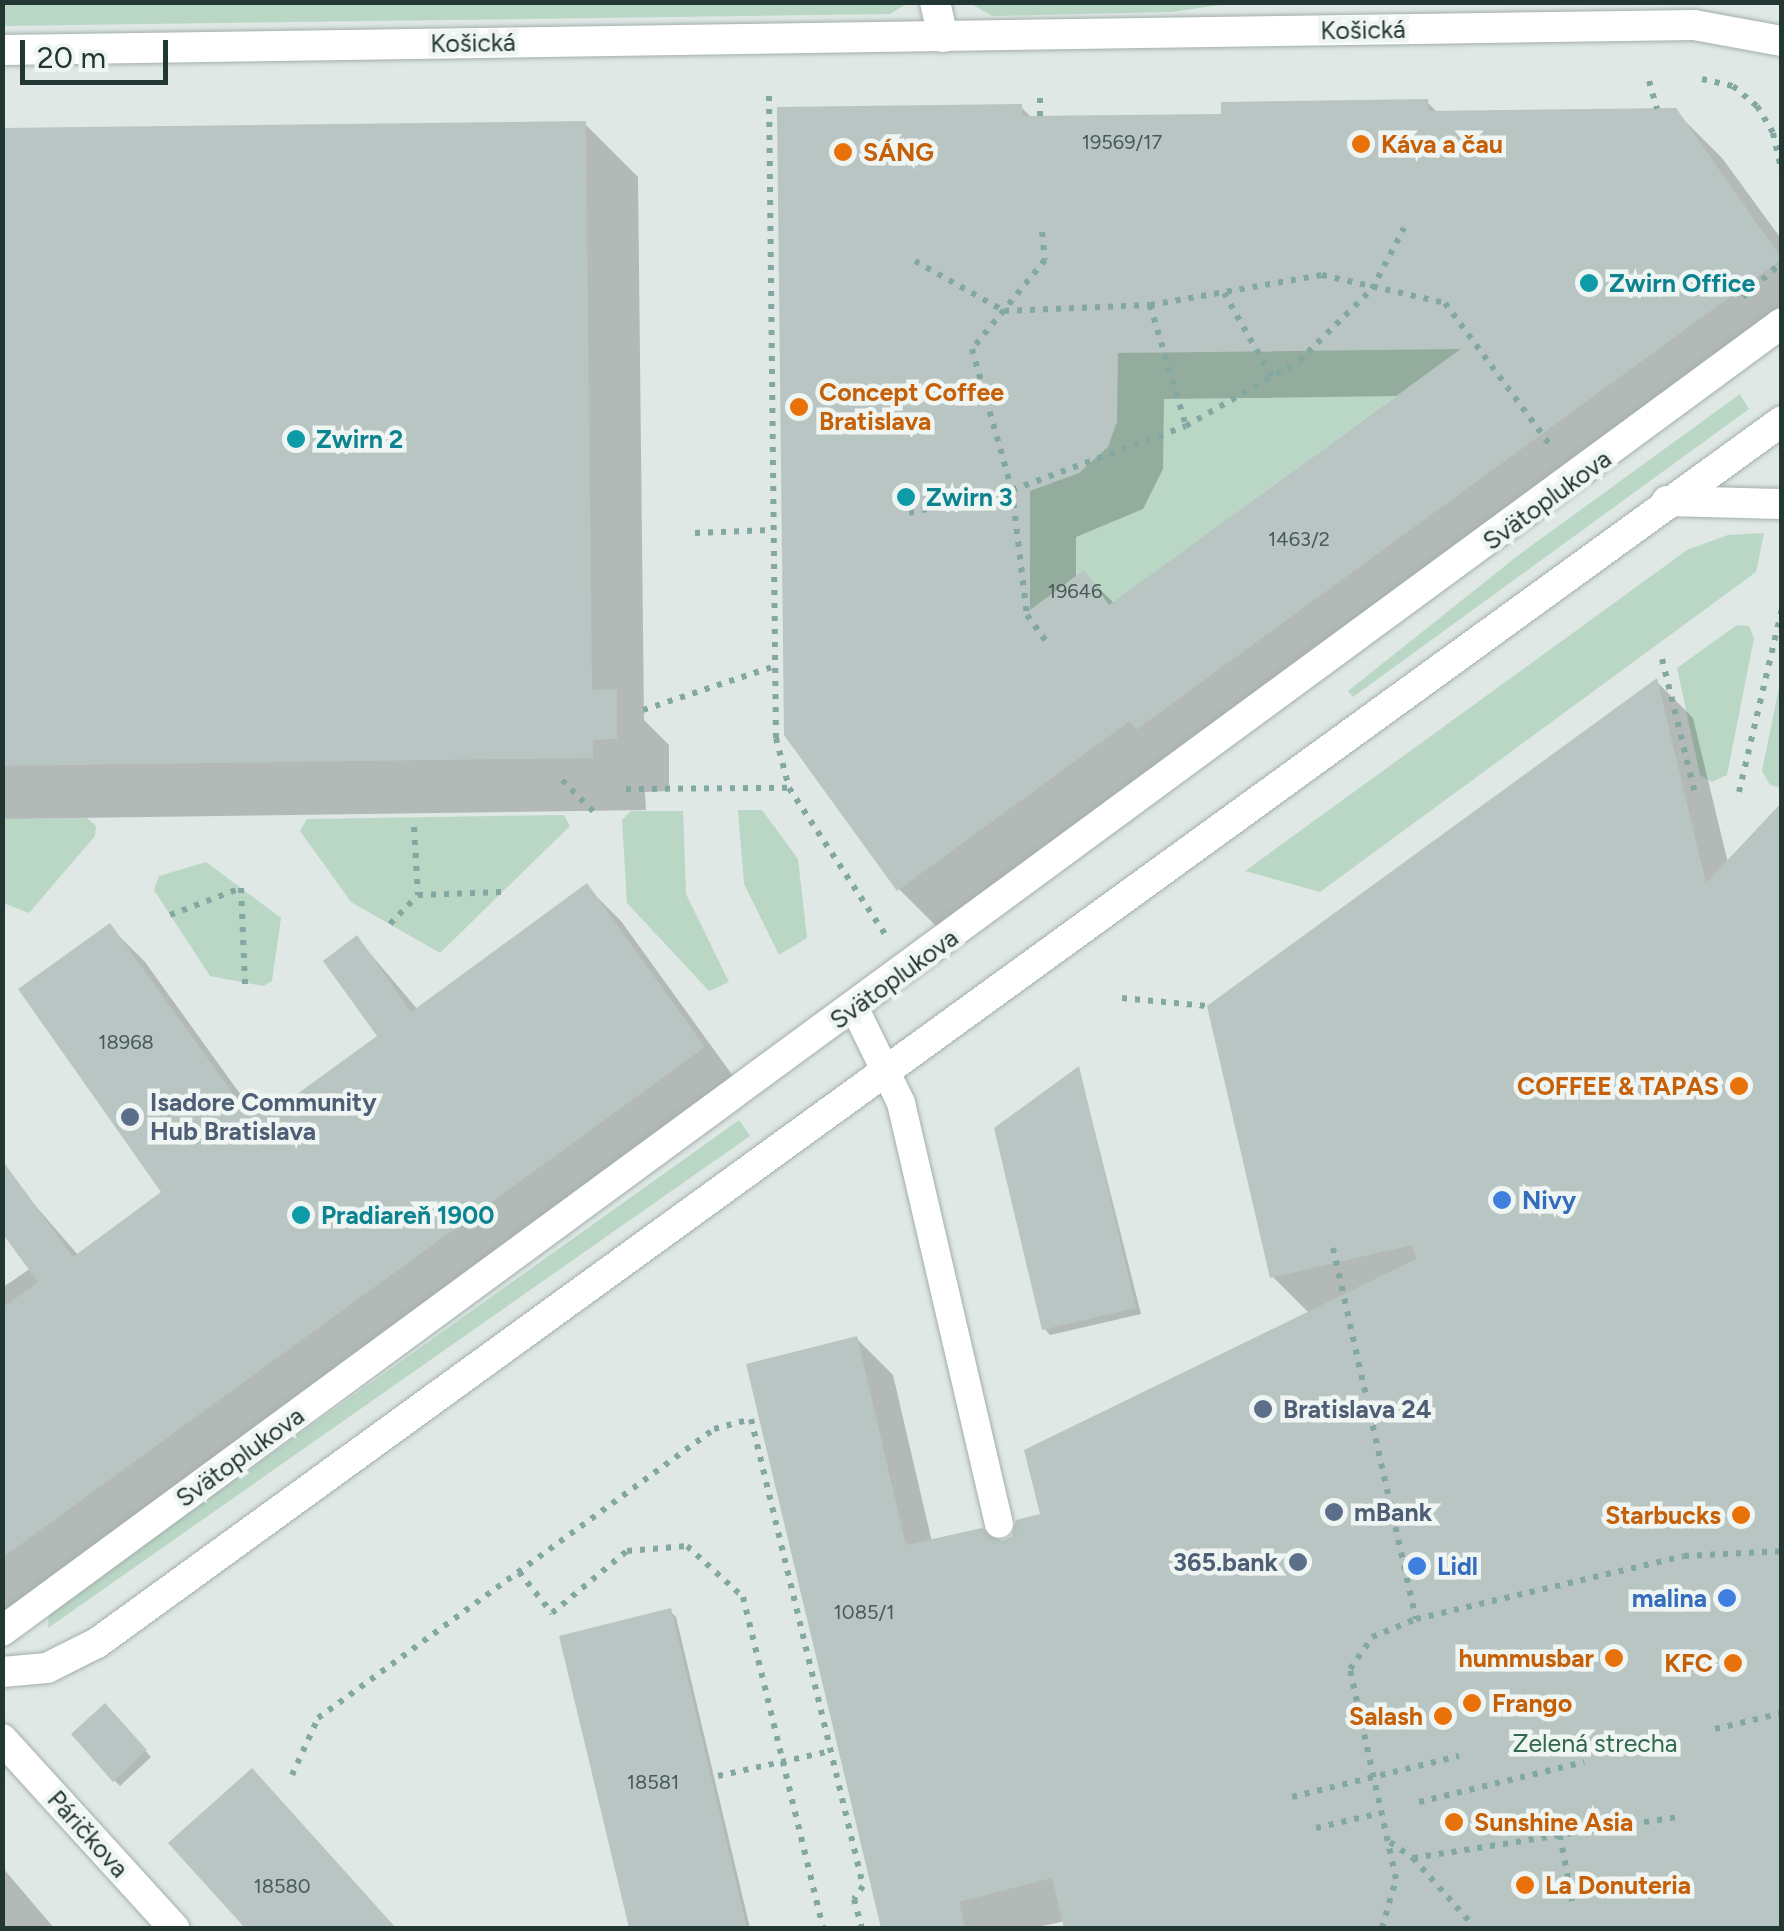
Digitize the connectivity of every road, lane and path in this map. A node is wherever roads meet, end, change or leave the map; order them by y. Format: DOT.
graph roads {
  1 [pos="936,2"];
  2 [pos="944,36"];
  3 [pos="1782,41"];
  4 [pos="2,50"];
  5 [pos="1650,80"];
  6 [pos="1702,80"];
  7 [pos="1040,92"];
  8 [pos="769,96"];
  9 [pos="1657,108"];
  10 [pos="1040,116"];
  11 [pos="1782,173"];
  12 [pos="1404,228"];
  13 [pos="1042,232"];
  14 [pos="914,262"];
  15 [pos="1782,262"];
  16 [pos="1372,289"];
  17 [pos="1224,292"];
  18 [pos="1150,304"];
  19 [pos="1730,310"];
  20 [pos="1004,311"];
  21 [pos="1782,323"];
  22 [pos="1782,339"];
  23 [pos="1742,358"];
  24 [pos="1272,377"];
  25 [pos="1782,420"];
  26 [pos="1186,426"];
  27 [pos="1550,445"];
  28 [pos="1012,490"];
  29 [pos="1667,500"];
  30 [pos="1782,504"];
  31 [pos="909,513"];
  32 [pos="772,530"];
  33 [pos="695,533"];
  34 [pos="1782,609"];
  35 [pos="1048,644"];
  36 [pos="1662,659"];
  37 [pos="776,666"];
  38 [pos="642,710"];
  39 [pos="562,780"];
  40 [pos="788,788"];
  41 [pos="626,789"];
  42 [pos="1739,792"];
  43 [pos="1696,797"];
  44 [pos="593,811"];
  45 [pos="414,827"];
  46 [pos="502,892"];
  47 [pos="418,895"];
  48 [pos="170,914"];
  49 [pos="390,924"];
  50 [pos="886,935"];
  51 [pos="245,986"];
  52 [pos="1122,998"];
  53 [pos="1207,1006"];
  54 [pos="854,1007"];
  55 [pos="885,1074"];
  56 [pos="1333,1248"];
  57 [pos="999,1524"];
  58 [pos="1782,1551"];
  59 [pos="519,1572"];
  60 [pos="1416,1619"];
  61 [pos="2,1630"];
  62 [pos="2,1672"];
  63 [pos="1782,1713"];
  64 [pos="1714,1730"];
  65 [pos="2,1738"];
  66 [pos="831,1751"];
  67 [pos="1459,1756"];
  68 [pos="782,1762"];
  69 [pos="1584,1762"];
  70 [pos="292,1775"];
  71 [pos="718,1776"];
  72 [pos="1292,1797"];
  73 [pos="1419,1802"];
  74 [pos="1382,1813"];
  75 [pos="1677,1816"];
  76 [pos="1316,1828"];
  77 [pos="1560,1835"];
  78 [pos="1388,1842"];
  79 [pos="1412,1858"];
  80 [pos="1572,1900"];
  81 [pos="1470,1922"];
  82 [pos="174,1928"];
  83 [pos="822,1928"];
  84 [pos="862,1928"];
  85 [pos="1382,1928"];
  1 -- 2 [label="street"];
  2 -- 3 [label="street, Košická"];
  2 -- 4 [label="street, Košická"];
  5 -- 9 [label="path"];
  6 -- 11 [label="path"];
  7 -- 10 [label="path"];
  8 -- 32 [label="path"];
  12 -- 16 [label="path"];
  13 -- 20 [label="path"];
  14 -- 20 [label="path"];
  15 -- 19 [label="path"];
  16 -- 17 [label="path"];
  16 -- 24 [label="path"];
  16 -- 27 [label="path"];
  17 -- 18 [label="path"];
  17 -- 24 [label="path"];
  18 -- 20 [label="path"];
  18 -- 26 [label="path"];
  20 -- 28 [label="path"];
  21 -- 23 [label="street, Svätoplukova"];
  22 -- 23 [label="street"];
  23 -- 54 [label="street, Svätoplukova"];
  24 -- 26 [label="path"];
  25 -- 29 [label="street"];
  26 -- 28 [label="path"];
  28 -- 31 [label="path"];
  28 -- 35 [label="path"];
  29 -- 30 [label="street"];
  29 -- 55 [label="street"];
  32 -- 33 [label="path"];
  32 -- 37 [label="path"];
  34 -- 42 [label="path"];
  36 -- 43 [label="path"];
  37 -- 38 [label="path"];
  37 -- 40 [label="path"];
  39 -- 44 [label="path"];
  40 -- 41 [label="path"];
  40 -- 50 [label="path"];
  45 -- 47 [label="path"];
  46 -- 47 [label="path"];
  47 -- 49 [label="path"];
  48 -- 51 [label="path"];
  52 -- 53 [label="path"];
  54 -- 55 [label="lane"];
  54 -- 61 [label="street, Svätoplukova"];
  55 -- 57 [label="lane"];
  55 -- 62 [label="street"];
  56 -- 60 [label="path"];
  58 -- 60 [label="path"];
  59 -- 66 [label="path"];
  59 -- 68 [label="path"];
  59 -- 70 [label="path"];
  60 -- 74 [label="path"];
  63 -- 64 [label="path"];
  65 -- 82 [label="street, Páričkova"];
  66 -- 68 [label="path"];
  66 -- 84 [label="path"];
  67 -- 72 [label="path"];
  68 -- 71 [label="path"];
  68 -- 83 [label="path"];
  69 -- 73 [label="path"];
  74 -- 76 [label="path"];
  74 -- 78 [label="path"];
  75 -- 77 [label="path"];
  77 -- 79 [label="path"];
  77 -- 80 [label="path"];
  78 -- 79 [label="path"];
  78 -- 85 [label="path"];
  79 -- 81 [label="path"];
}
